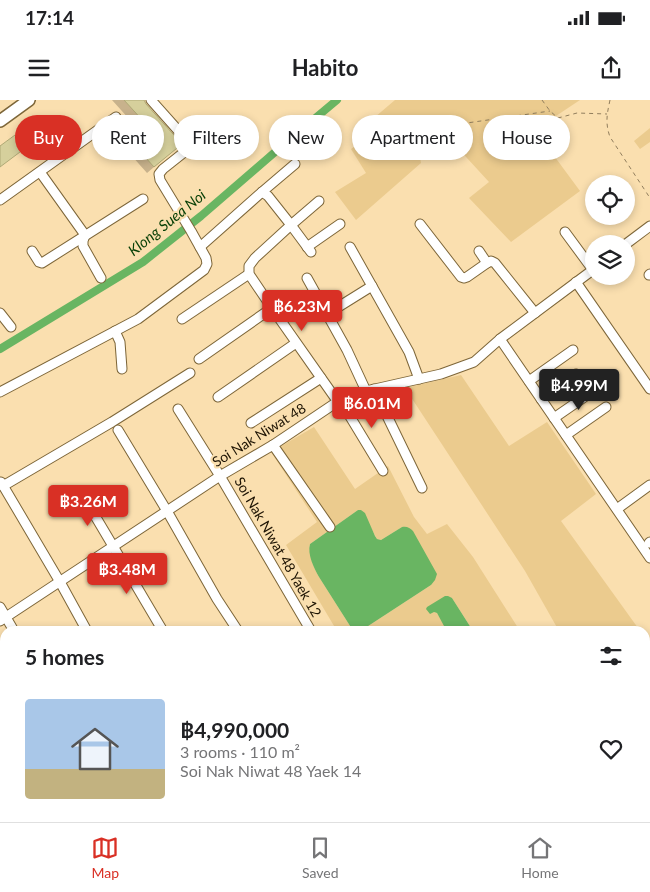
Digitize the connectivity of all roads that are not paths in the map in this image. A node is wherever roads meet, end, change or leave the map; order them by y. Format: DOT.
graph roads {
  1 [pos="29,100"];
  2 [pos="151,100"];
  3 [pos="0,121"];
  4 [pos="174,126"];
  5 [pos="92,134"];
  6 [pos="174,160"];
  7 [pos="295,164"];
  8 [pos="40,172"];
  9 [pos="262,192"];
  10 [pos="143,199"];
  11 [pos="0,200"];
  12 [pos="319,201"];
  13 [pos="340,224"];
  14 [pos="420,224"];
  15 [pos="291,225"];
  16 [pos="650,226"];
  17 [pos="565,232"];
  18 [pos="85,236"];
  19 [pos="635,237"];
  20 [pos="200,247"];
  21 [pos="350,247"];
  22 [pos="32,251"];
  23 [pos="479,251"];
  24 [pos="585,259"];
  25 [pos="487,263"];
  26 [pos="249,274"];
  27 [pos="585,276"];
  28 [pos="102,278"];
  29 [pos="307,278"];
  30 [pos="576,282"];
  31 [pos="372,286"];
  32 [pos="272,308"];
  33 [pos="0,313"];
  34 [pos="327,314"];
  35 [pos="535,314"];
  36 [pos="182,319"];
  37 [pos="12,327"];
  38 [pos="115,331"];
  39 [pos="500,339"];
  40 [pos="296,343"];
  41 [pos="573,350"];
  42 [pos="199,360"];
  43 [pos="122,369"];
  44 [pos="190,373"];
  45 [pos="576,374"];
  46 [pos="321,378"];
  47 [pos="419,379"];
  48 [pos="529,381"];
  49 [pos="650,389"];
  50 [pos="370,390"];
  51 [pos="593,391"];
  52 [pos="0,392"];
  53 [pos="218,397"];
  54 [pos="541,398"];
  55 [pos="339,401"];
  56 [pos="606,407"];
  57 [pos="178,409"];
  58 [pos="554,418"];
  59 [pos="251,423"];
  60 [pos="118,430"];
  61 [pos="566,435"];
  62 [pos="273,445"];
  63 [pos="384,471"];
  64 [pos="220,476"];
  65 [pos="1,484"];
  66 [pos="650,485"];
  67 [pos="422,488"];
  68 [pos="83,496"];
  69 [pos="616,509"];
  70 [pos="167,511"];
  71 [pos="330,527"];
  72 [pos="114,546"];
  73 [pos="650,558"];
  74 [pos="60,582"];
  75 [pos="0,607"];
  76 [pos="3,619"];
  77 [pos="84,626"];
  78 [pos="160,626"];
  79 [pos="235,626"];
  80 [pos="308,626"];
  1 -- 3 [label="main road"];
  2 -- 4 [label="street"];
  5 -- 8 [label="street"];
  6 -- 20 [label="street"];
  7 -- 9 [label="street"];
  8 -- 11 [label="street"];
  8 -- 18 [label="street"];
  9 -- 15 [label="street"];
  9 -- 20 [label="street"];
  10 -- 18 [label="street"];
  12 -- 15 [label="street"];
  13 -- 15 [label="street"];
  14 -- 25 [label="street"];
  15 -- 26 [label="street"];
  16 -- 19 [label="street"];
  17 -- 24 [label="street"];
  18 -- 22 [label="street"];
  18 -- 28 [label="street"];
  20 -- 38 [label="street"];
  21 -- 31 [label="street"];
  23 -- 25 [label="street"];
  25 -- 35 [label="street"];
  26 -- 32 [label="street"];
  26 -- 36 [label="street"];
  27 -- 30 [label="street, Soi Nak Niwat 48"];
  29 -- 34 [label="street"];
  30 -- 35 [label="street, Soi Nak Niwat 48"];
  30 -- 49 [label="street"];
  31 -- 34 [label="street"];
  31 -- 47 [label="street"];
  32 -- 40 [label="street"];
  32 -- 42 [label="street"];
  33 -- 37 [label="street"];
  34 -- 50 [label="street"];
  35 -- 39 [label="street, Soi Nak Niwat 48"];
  38 -- 43 [label="street"];
  38 -- 52 [label="street"];
  39 -- 47 [label="street, Soi Nak Niwat 48"];
  39 -- 48 [label="street"];
  40 -- 46 [label="street"];
  40 -- 53 [label="street"];
  41 -- 48 [label="street"];
  44 -- 65 [label="street"];
  45 -- 54 [label="street"];
  46 -- 55 [label="street"];
  46 -- 59 [label="street"];
  47 -- 50 [label="street, Soi Nak Niwat 48"];
  48 -- 54 [label="street"];
  50 -- 55 [label="street, Soi Nak Niwat 48"];
  50 -- 67 [label="street"];
  51 -- 58 [label="street"];
  54 -- 58 [label="street"];
  55 -- 62 [label="street, Soi Nak Niwat 48"];
  55 -- 63 [label="street"];
  56 -- 61 [label="street"];
  57 -- 64 [label="street, Soi Nak Niwat 48 Yaek 12"];
  58 -- 61 [label="street"];
  60 -- 70 [label="street"];
  61 -- 69 [label="street"];
  62 -- 64 [label="street, Soi Nak Niwat 48"];
  62 -- 71 [label="street"];
  64 -- 70 [label="street, Soi Nak Niwat 48"];
  64 -- 80 [label="street, Soi Nak Niwat 48 Yaek 12"];
  65 -- 74 [label="street"];
  66 -- 69 [label="street"];
  68 -- 72 [label="street"];
  69 -- 73 [label="street"];
  70 -- 72 [label="street, Soi Nak Niwat 48"];
  70 -- 79 [label="street"];
  72 -- 74 [label="street, Soi Nak Niwat 48"];
  72 -- 78 [label="street"];
  74 -- 76 [label="street, Soi Nak Niwat 48"];
  74 -- 77 [label="street"];
  75 -- 76 [label="street"];
}
